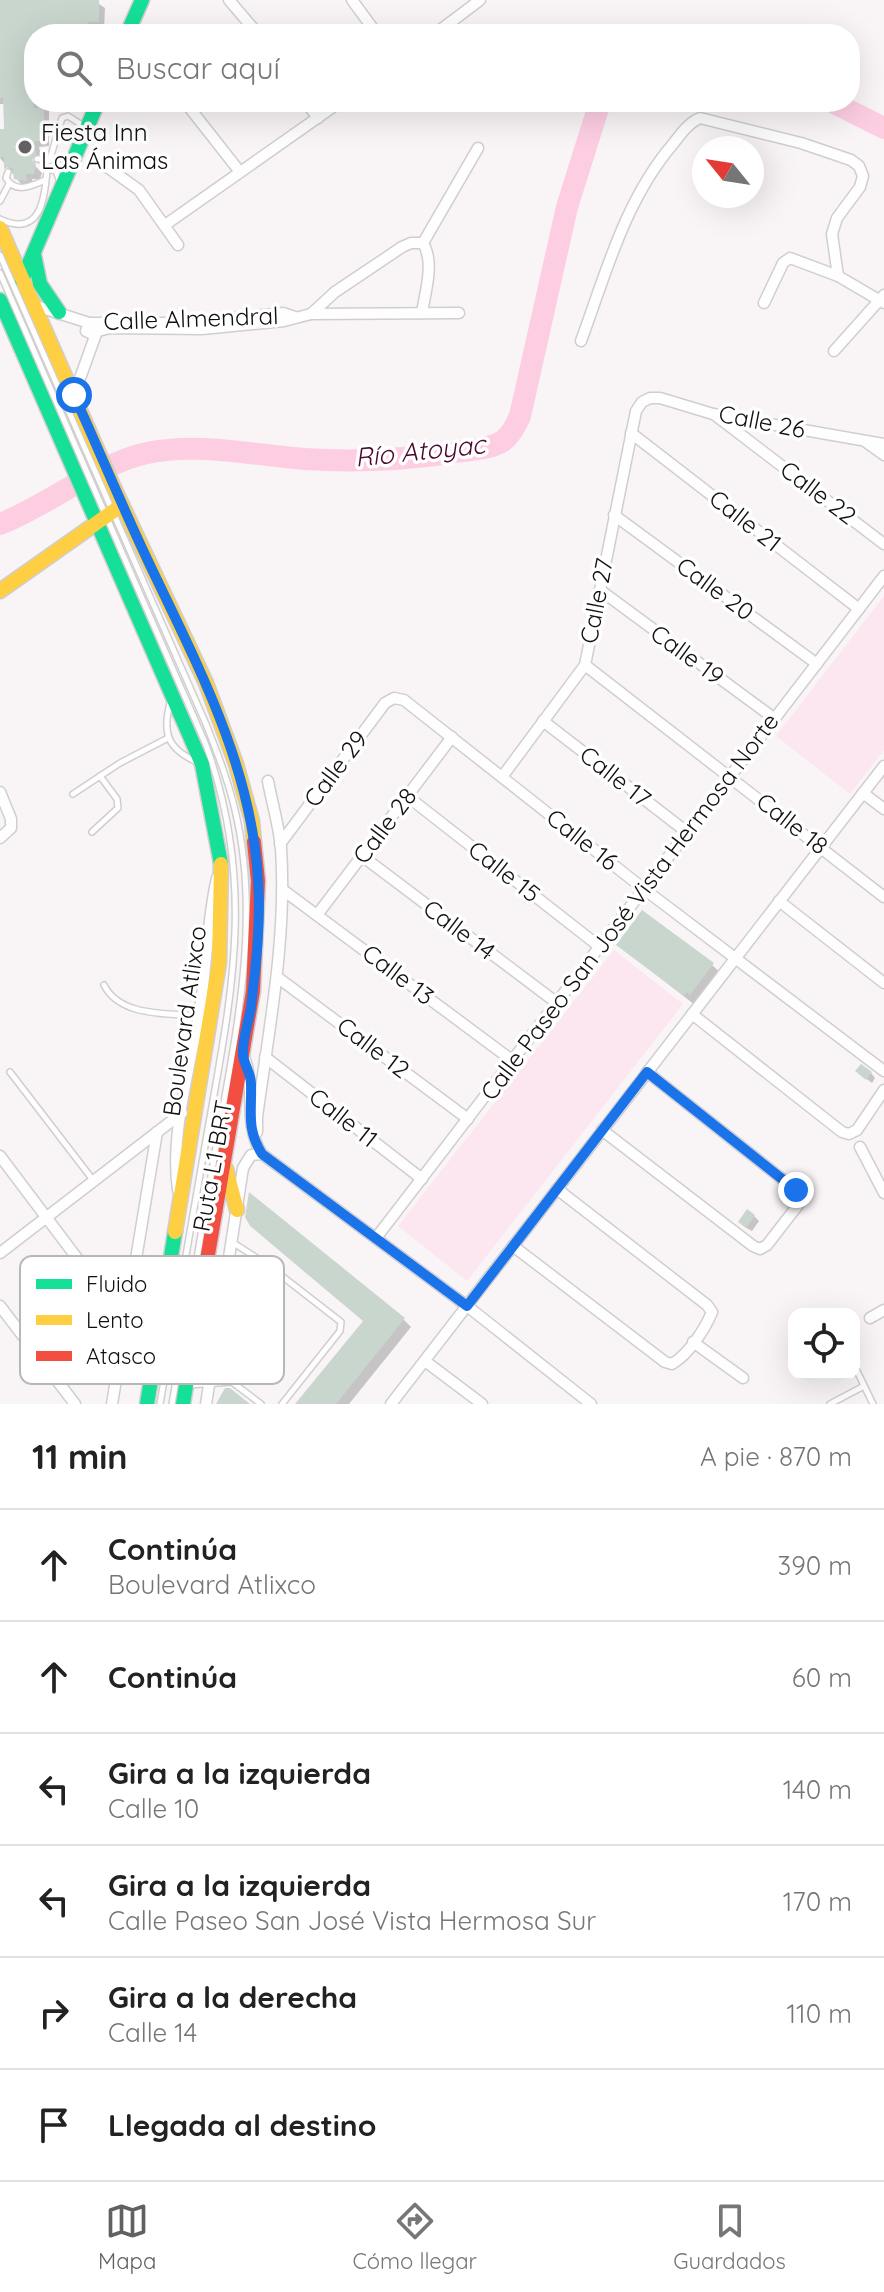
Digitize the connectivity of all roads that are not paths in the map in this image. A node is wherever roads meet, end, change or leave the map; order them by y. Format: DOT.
graph roads {
  1 [pos="229,0"];
  2 [pos="352,0"];
  3 [pos="137,3"];
  4 [pos="473,3"];
  5 [pos="130,24"];
  6 [pos="249,24"];
  7 [pos="370,24"];
  8 [pos="447,24"];
  9 [pos="94,112"];
  10 [pos="193,112"];
  11 [pos="314,112"];
  12 [pos="326,112"];
  13 [pos="318,118"];
  14 [pos="81,141"];
  15 [pos="478,148"];
  16 [pos="74,157"];
  17 [pos="37,159"];
  18 [pos="50,159"];
  19 [pos="103,164"];
  20 [pos="47,169"];
  21 [pos="240,172"];
  22 [pos="6,177"];
  23 [pos="46,179"];
  24 [pos="61,187"];
  25 [pos="0,201"];
  26 [pos="0,219"];
  27 [pos="165,225"];
  28 [pos="0,228"];
  29 [pos="423,243"];
  30 [pos="178,245"];
  31 [pos="33,251"];
  32 [pos="0,255"];
  33 [pos="0,273"];
  34 [pos="838,276"];
  35 [pos="22,280"];
  36 [pos="0,300"];
  37 [pos="883,300"];
  38 [pos="764,303"];
  39 [pos="33,305"];
  40 [pos="59,312"];
  41 [pos="422,313"];
  42 [pos="459,313"];
  43 [pos="311,314"];
  44 [pos="295,317"];
  45 [pos="89,323"];
  46 [pos="97,331"];
  47 [pos="581,341"];
  48 [pos="834,351"];
  49 [pos="74,395"];
  50 [pos="642,402"];
  51 [pos="713,414"];
  52 [pos="631,433"];
  53 [pos="77,440"];
  54 [pos="865,441"];
  55 [pos="884,444"];
  56 [pos="884,455"];
  57 [pos="101,496"];
  58 [pos="109,514"];
  59 [pos="614,515"];
  60 [pos="884,544"];
  61 [pos="884,576"];
  62 [pos="600,590"];
  63 [pos="0,591"];
  64 [pos="859,609"];
  65 [pos="817,664"];
  66 [pos="585,665"];
  67 [pos="172,695"];
  68 [pos="394,698"];
  69 [pos="775,719"];
  70 [pos="543,721"];
  71 [pos="452,737"];
  72 [pos="168,738"];
  73 [pos="202,764"];
  74 [pos="884,766"];
  75 [pos="100,776"];
  76 [pos="502,777"];
  77 [pos="730,777"];
  78 [pos="268,781"];
  79 [pos="0,792"];
  80 [pos="863,793"];
  81 [pos="73,794"];
  82 [pos="407,796"];
  83 [pos="884,809"];
  84 [pos="92,832"];
  85 [pos="688,833"];
  86 [pos="0,838"];
  87 [pos="280,844"];
  88 [pos="821,847"];
  89 [pos="362,856"];
  90 [pos="221,860"];
  91 [pos="644,889"];
  92 [pos="283,890"];
  93 [pos="884,897"];
  94 [pos="779,901"];
  95 [pos="317,915"];
  96 [pos="600,947"];
  97 [pos="735,959"];
  98 [pos="277,977"];
  99 [pos="884,983"];
  100 [pos="104,985"];
  101 [pos="557,1003"];
  102 [pos="692,1014"];
  103 [pos="199,1016"];
  104 [pos="243,1055"];
  105 [pos="265,1057"];
  106 [pos="513,1061"];
  107 [pos="884,1071"];
  108 [pos="10,1072"];
  109 [pos="647,1072"];
  110 [pos="884,1090"];
  111 [pos="182,1113"];
  112 [pos="468,1119"];
  113 [pos="602,1130"];
  114 [pos="157,1132"];
  115 [pos="860,1147"];
  116 [pos="262,1154"];
  117 [pos="0,1156"];
  118 [pos="224,1161"];
  119 [pos="422,1179"];
  120 [pos="94,1181"];
  121 [pos="557,1189"];
  122 [pos="884,1193"];
  123 [pos="180,1200"];
  124 [pos="237,1210"];
  125 [pos="46,1218"];
  126 [pos="376,1238"];
  127 [pos="232,1242"];
  128 [pos="513,1246"];
  129 [pos="0,1253"];
  130 [pos="75,1256"];
  131 [pos="137,1256"];
  132 [pos="171,1256"];
  133 [pos="185,1256"];
  134 [pos="198,1256"];
  135 [pos="208,1256"];
  136 [pos="230,1256"];
  137 [pos="251,1256"];
  138 [pos="284,1278"];
  139 [pos="0,1306"];
  140 [pos="467,1306"];
  141 [pos="884,1310"];
  142 [pos="870,1318"];
  143 [pos="20,1332"];
  144 [pos="693,1342"];
  145 [pos="425,1361"];
  146 [pos="743,1378"];
  147 [pos="860,1378"];
  148 [pos="60,1384"];
  149 [pos="115,1384"];
  150 [pos="150,1384"];
  151 [pos="163,1384"];
  152 [pos="175,1384"];
  153 [pos="209,1384"];
  154 [pos="235,1384"];
  155 [pos="187,1385"];
  156 [pos="864,1386"];
  157 [pos="75,1404"];
  158 [pos="112,1404"];
  159 [pos="147,1404"];
  160 [pos="160,1404"];
  161 [pos="172,1404"];
  162 [pos="183,1404"];
  163 [pos="206,1404"];
  164 [pos="261,1404"];
  165 [pos="282,1404"];
  166 [pos="391,1404"];
  167 [pos="482,1404"];
  168 [pos="591,1404"];
  169 [pos="830,1404"];
  170 [pos="873,1404"];
  1 -- 6 [label="street"];
  2 -- 7 [label="street"];
  3 -- 5 [label="main road"];
  4 -- 8 [label="street"];
  9 -- 14 [label="main road"];
  10 -- 21 [label="street"];
  11 -- 13 [label="street"];
  12 -- 13 [label="street"];
  13 -- 21 [label="street"];
  14 -- 16 [label="main road"];
  14 -- 18 [label="lane"];
  15 -- 29 [label="street"];
  16 -- 18 [label="lane"];
  16 -- 24 [label="main road"];
  17 -- 18 [label="lane"];
  18 -- 20 [label="lane"];
  19 -- 27 [label="street"];
  20 -- 23 [label="lane"];
  20 -- 24 [label="lane"];
  21 -- 27 [label="street"];
  22 -- 23 [label="lane"];
  22 -- 25 [label="lane"];
  23 -- 26 [label="lane"];
  24 -- 31 [label="main road"];
  27 -- 30 [label="street"];
  28 -- 35 [label="main road, Boulevard Atlixco"];
  29 -- 41 [label="street"];
  29 -- 43 [label="street, Calle Almendral"];
  31 -- 35 [label="main road"];
  31 -- 40 [label="main road"];
  32 -- 53 [label="lane"];
  33 -- 53 [label="lane"];
  34 -- 37 [label="street"];
  34 -- 38 [label="street"];
  34 -- 47 [label="street"];
  35 -- 39 [label="main road, Boulevard Atlixco"];
  36 -- 53 [label="main road, Boulevard Atlixco"];
  37 -- 48 [label="street"];
  39 -- 40 [label="street, Calle Almendral"];
  39 -- 49 [label="main road, Boulevard Atlixco"];
  40 -- 45 [label="street, Calle Almendral"];
  41 -- 42 [label="street"];
  41 -- 43 [label="street"];
  43 -- 44 [label="street"];
  44 -- 45 [label="street, Calle Almendral"];
  44 -- 46 [label="street, Calle Almendral"];
  45 -- 46 [label="street"];
  46 -- 49 [label="street"];
  49 -- 53 [label="main road, Boulevard Atlixco"];
  50 -- 51 [label="street, Calle 26"];
  50 -- 52 [label="street, Calle 27"];
  51 -- 54 [label="street, Calle 26"];
  51 -- 60 [label="street, Calle 22"];
  52 -- 59 [label="street, Calle 27"];
  52 -- 64 [label="street, Calle 21"];
  53 -- 57 [label="main road, Boulevard Atlixco"];
  53 -- 57 [label="main road, Boulevard Atlixco"];
  54 -- 55 [label="street, Calle 26"];
  54 -- 56 [label="street"];
  57 -- 58 [label="main road, Boulevard Atlixco"];
  57 -- 58 [label="main road, Boulevard Atlixco"];
  58 -- 63 [label="main road"];
  58 -- 67 [label="main road, Boulevard Atlixco"];
  58 -- 104 [label="main road, Boulevard Atlixco"];
  58 -- 133 [label="lane, Ruta L1 BRT"];
  58 -- 134 [label="lane, Ruta L1 BRT"];
  59 -- 62 [label="street, Calle 27"];
  59 -- 65 [label="street, Calle 20"];
  61 -- 64 [label="street, Calle Paseo San José Vista Hermosa Norte"];
  62 -- 66 [label="street, Calle 27"];
  62 -- 69 [label="street, Calle 19"];
  64 -- 65 [label="street, Calle Paseo San José Vista Hermosa Norte"];
  65 -- 69 [label="street, Calle Paseo San José Vista Hermosa Norte"];
  66 -- 70 [label="street, Calle 27"];
  66 -- 77 [label="street, Calle 18"];
  67 -- 72 [label="lane"];
  67 -- 73 [label="main road, Boulevard Atlixco"];
  68 -- 71 [label="street, Calle 16"];
  68 -- 87 [label="street, Calle 29"];
  69 -- 77 [label="street, Calle Paseo San José Vista Hermosa Norte"];
  70 -- 76 [label="street, Calle 27"];
  70 -- 85 [label="street, Calle 17"];
  71 -- 76 [label="street, Calle 16"];
  71 -- 82 [label="street, Calle 28"];
  72 -- 73 [label="lane"];
  72 -- 75 [label="lane"];
  73 -- 90 [label="main road, Boulevard Atlixco"];
  74 -- 80 [label="street"];
  75 -- 81 [label="lane"];
  75 -- 84 [label="lane"];
  76 -- 91 [label="street, Calle 16"];
  77 -- 85 [label="street, Calle Paseo San José Vista Hermosa Norte"];
  77 -- 88 [label="street, Calle 18"];
  78 -- 87 [label="street"];
  79 -- 86 [label="street"];
  80 -- 83 [label="street"];
  80 -- 88 [label="street"];
  82 -- 89 [label="street, Calle 28"];
  82 -- 96 [label="street, Calle 15"];
  85 -- 91 [label="street, Calle Paseo San José Vista Hermosa Norte"];
  87 -- 92 [label="street"];
  88 -- 93 [label="street, Calle 18"];
  88 -- 94 [label="street"];
  89 -- 95 [label="street, Calle 28"];
  89 -- 101 [label="street, Calle 14"];
  90 -- 103 [label="street"];
  90 -- 123 [label="main road, Boulevard Atlixco"];
  91 -- 96 [label="street, Calle Paseo San José Vista Hermosa Norte"];
  91 -- 97 [label="street, Calle 16"];
  92 -- 95 [label="street, Calle 13"];
  92 -- 98 [label="street"];
  94 -- 97 [label="street"];
  94 -- 99 [label="street"];
  95 -- 106 [label="street, Calle 13"];
  96 -- 101 [label="street, Calle Paseo San José Vista Hermosa Norte"];
  97 -- 102 [label="street"];
  97 -- 107 [label="street, Calle 16"];
  98 -- 105 [label="street"];
  98 -- 112 [label="street, Calle 12"];
  100 -- 103 [label="lane"];
  101 -- 106 [label="street, Calle Paseo San José Vista Hermosa Norte"];
  102 -- 109 [label="street"];
  102 -- 110 [label="street"];
  103 -- 111 [label="street"];
  104 -- 116 [label="street"];
  104 -- 118 [label="main road, Boulevard Atlixco"];
  105 -- 116 [label="street"];
  105 -- 119 [label="street, Calle 11"];
  106 -- 112 [label="street, Calle Paseo San José Vista Hermosa Norte"];
  108 -- 120 [label="lane"];
  109 -- 113 [label="street"];
  109 -- 113 [label="street"];
  111 -- 114 [label="street"];
  111 -- 123 [label="street"];
  112 -- 119 [label="street, Calle Paseo San José Vista Hermosa Norte"];
  113 -- 121 [label="street"];
  114 -- 120 [label="street"];
  114 -- 131 [label="street"];
  115 -- 122 [label="street"];
  116 -- 124 [label="street"];
  116 -- 126 [label="street"];
  117 -- 125 [label="street"];
  118 -- 124 [label="main road"];
  118 -- 135 [label="main road, Boulevard Atlixco"];
  119 -- 126 [label="street, Calle Paseo San José Vista Hermosa Norte"];
  120 -- 125 [label="street"];
  121 -- 128 [label="street"];
  121 -- 144 [label="street"];
  123 -- 132 [label="main road, Boulevard Atlixco"];
  124 -- 127 [label="street"];
  125 -- 129 [label="street"];
  125 -- 130 [label="street"];
  126 -- 140 [label="street"];
  127 -- 136 [label="street"];
  127 -- 137 [label="lane"];
  128 -- 140 [label="street"];
  128 -- 144 [label="street"];
  138 -- 165 [label="lane"];
  139 -- 143 [label="street"];
  140 -- 145 [label="street"];
  140 -- 168 [label="street"];
  141 -- 142 [label="street"];
  144 -- 146 [label="street"];
  145 -- 166 [label="street"];
  145 -- 167 [label="street"];
  147 -- 156 [label="lane"];
  148 -- 157 [label="street"];
  149 -- 158 [label="street"];
  150 -- 159 [label="main road, Boulevard Atlixco"];
  151 -- 160 [label="lane, Ruta L1 BRT"];
  152 -- 161 [label="lane, Ruta L1 BRT"];
  153 -- 155 [label="lane"];
  153 -- 163 [label="street"];
  154 -- 164 [label="lane"];
  155 -- 162 [label="main road, Boulevard Atlixco"];
  156 -- 169 [label="lane"];
  156 -- 170 [label="lane"];
}
